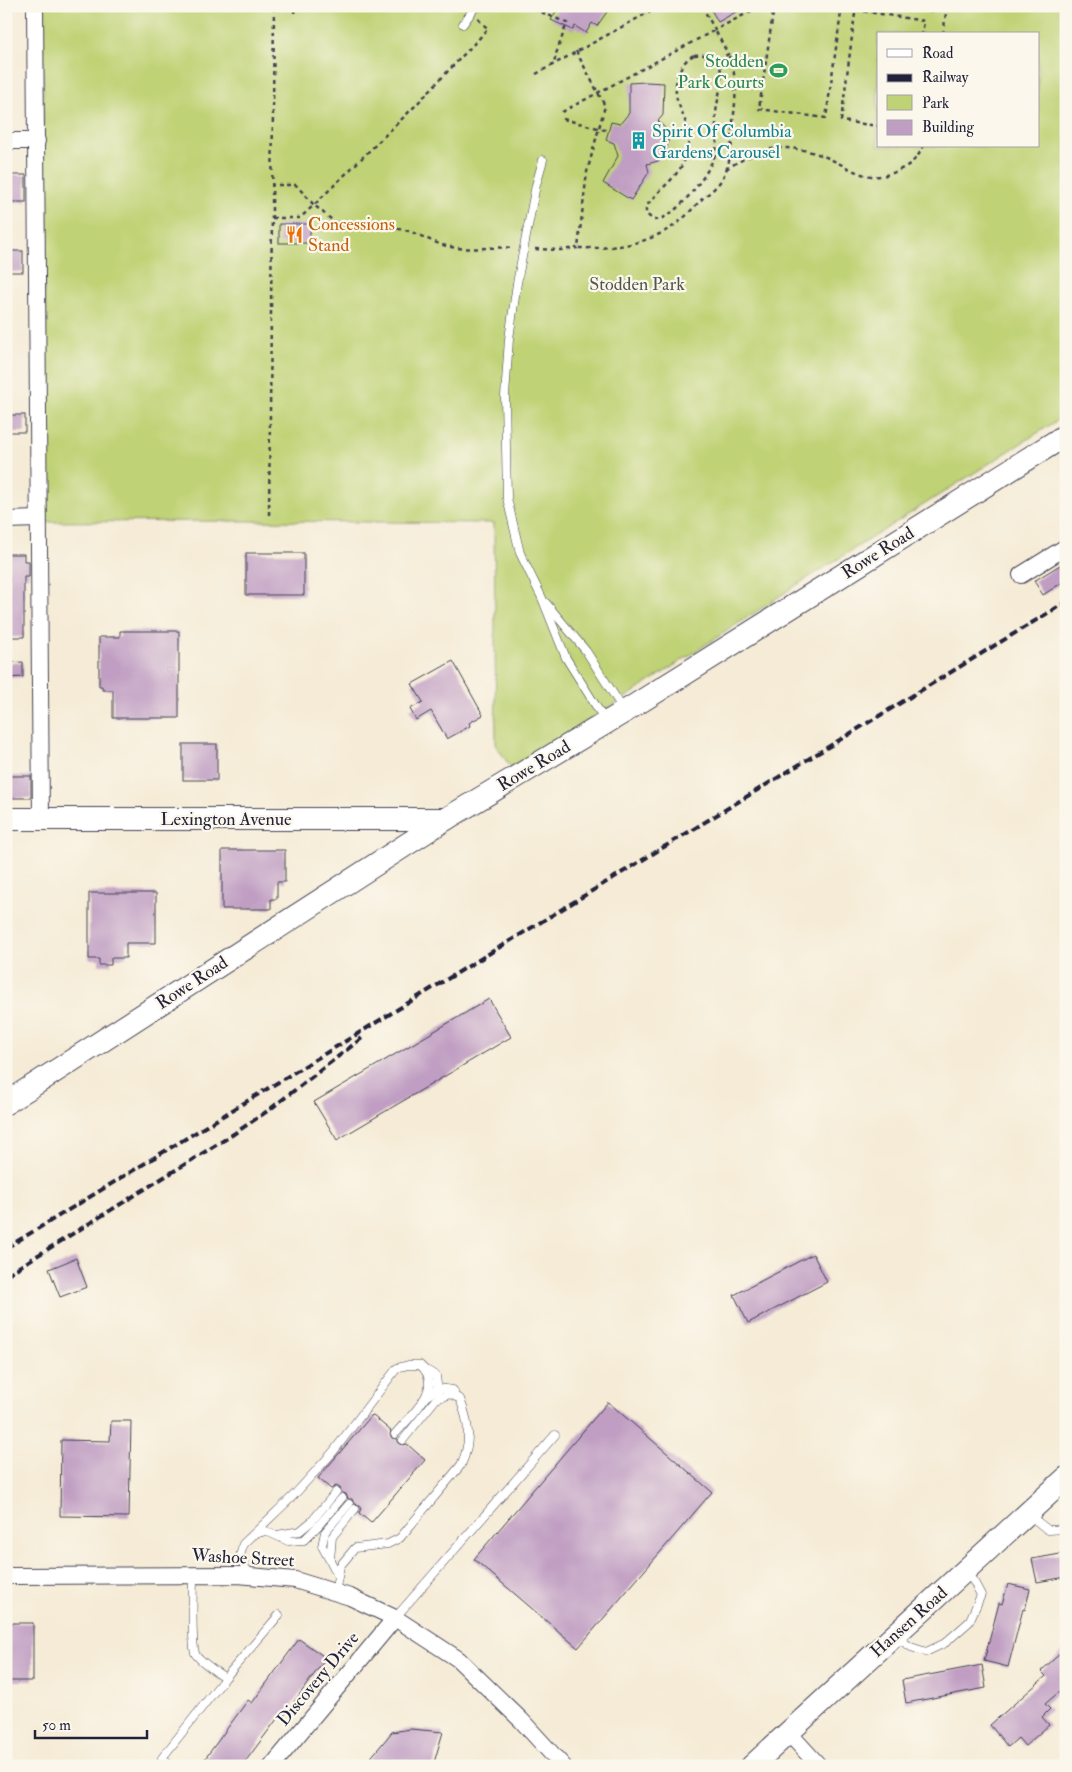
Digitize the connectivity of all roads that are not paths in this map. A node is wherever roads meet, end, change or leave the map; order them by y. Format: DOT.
graph roads {
  1 [pos="35,6"];
  2 [pos="476,6"];
  3 [pos="463,24"];
  4 [pos="6,141"];
  5 [pos="37,141"];
  6 [pos="543,160"];
  7 [pos="1066,435"];
  8 [pos="38,519"];
  9 [pos="6,520"];
  10 [pos="1066,547"];
  11 [pos="1021,574"];
  12 [pos="542,598"];
  13 [pos="615,717"];
  14 [pos="6,819"];
  15 [pos="446,819"];
  16 [pos="41,820"];
  17 [pos="6,1103"];
  18 [pos="428,1371"];
  19 [pos="438,1388"];
  20 [pos="427,1396"];
  21 [pos="436,1399"];
  22 [pos="460,1399"];
  23 [pos="395,1434"];
  24 [pos="556,1435"];
  25 [pos="403,1440"];
  26 [pos="1066,1478"];
  27 [pos="336,1492"];
  28 [pos="355,1509"];
  29 [pos="1027,1513"];
  30 [pos="1066,1529"];
  31 [pos="252,1534"];
  32 [pos="277,1535"];
  33 [pos="330,1560"];
  34 [pos="965,1571"];
  35 [pos="193,1575"];
  36 [pos="6,1576"];
  37 [pos="254,1576"];
  38 [pos="338,1576"];
  39 [pos="335,1593"];
  40 [pos="279,1615"];
  41 [pos="395,1618"];
  42 [pos="894,1636"];
  43 [pos="225,1678"];
  44 [pos="788,1732"];
  45 [pos="171,1766"];
  46 [pos="272,1766"];
  47 [pos="564,1766"];
  48 [pos="752,1766"];
  49 [pos="819,1766"];
  1 -- 5 [label="street"];
  2 -- 3 [label="lane"];
  4 -- 5 [label="street"];
  5 -- 8 [label="street"];
  6 -- 12 [label="lane"];
  7 -- 13 [label="main road, Rowe Road"];
  8 -- 9 [label="street"];
  8 -- 16 [label="street"];
  10 -- 11 [label="street"];
  12 -- 13 [label="lane"];
  12 -- 13 [label="lane"];
  13 -- 15 [label="main road, Rowe Road"];
  14 -- 16 [label="main road, Lexington Avenue"];
  15 -- 16 [label="main road, Lexington Avenue"];
  15 -- 17 [label="main road, Rowe Road"];
  18 -- 19 [label="lane"];
  18 -- 20 [label="lane"];
  18 -- 31 [label="lane"];
  19 -- 20 [label="lane"];
  19 -- 21 [label="lane"];
  19 -- 22 [label="lane"];
  20 -- 23 [label="lane"];
  21 -- 22 [label="lane"];
  21 -- 25 [label="lane"];
  22 -- 38 [label="lane"];
  24 -- 41 [label="lane"];
  26 -- 29 [label="main road, Hansen Road"];
  27 -- 32 [label="lane"];
  28 -- 33 [label="lane"];
  29 -- 30 [label="lane"];
  29 -- 34 [label="main road, Hansen Road"];
  31 -- 32 [label="lane"];
  31 -- 37 [label="lane"];
  32 -- 33 [label="lane"];
  33 -- 38 [label="lane"];
  34 -- 42 [label="main road, Hansen Road"];
  34 -- 42 [label="lane"];
  35 -- 36 [label="street, Washoe Street"];
  35 -- 37 [label="street, Washoe Street"];
  35 -- 43 [label="lane"];
  37 -- 39 [label="street, Washoe Street"];
  38 -- 39 [label="lane"];
  39 -- 41 [label="street, Washoe Street"];
  40 -- 43 [label="lane"];
  41 -- 46 [label="street, Discovery Drive"];
  41 -- 47 [label="street, Washoe Street"];
  42 -- 44 [label="main road, Hansen Road"];
  43 -- 45 [label="lane"];
  44 -- 48 [label="main road, Hansen Road"];
  44 -- 49 [label="street"];
}
